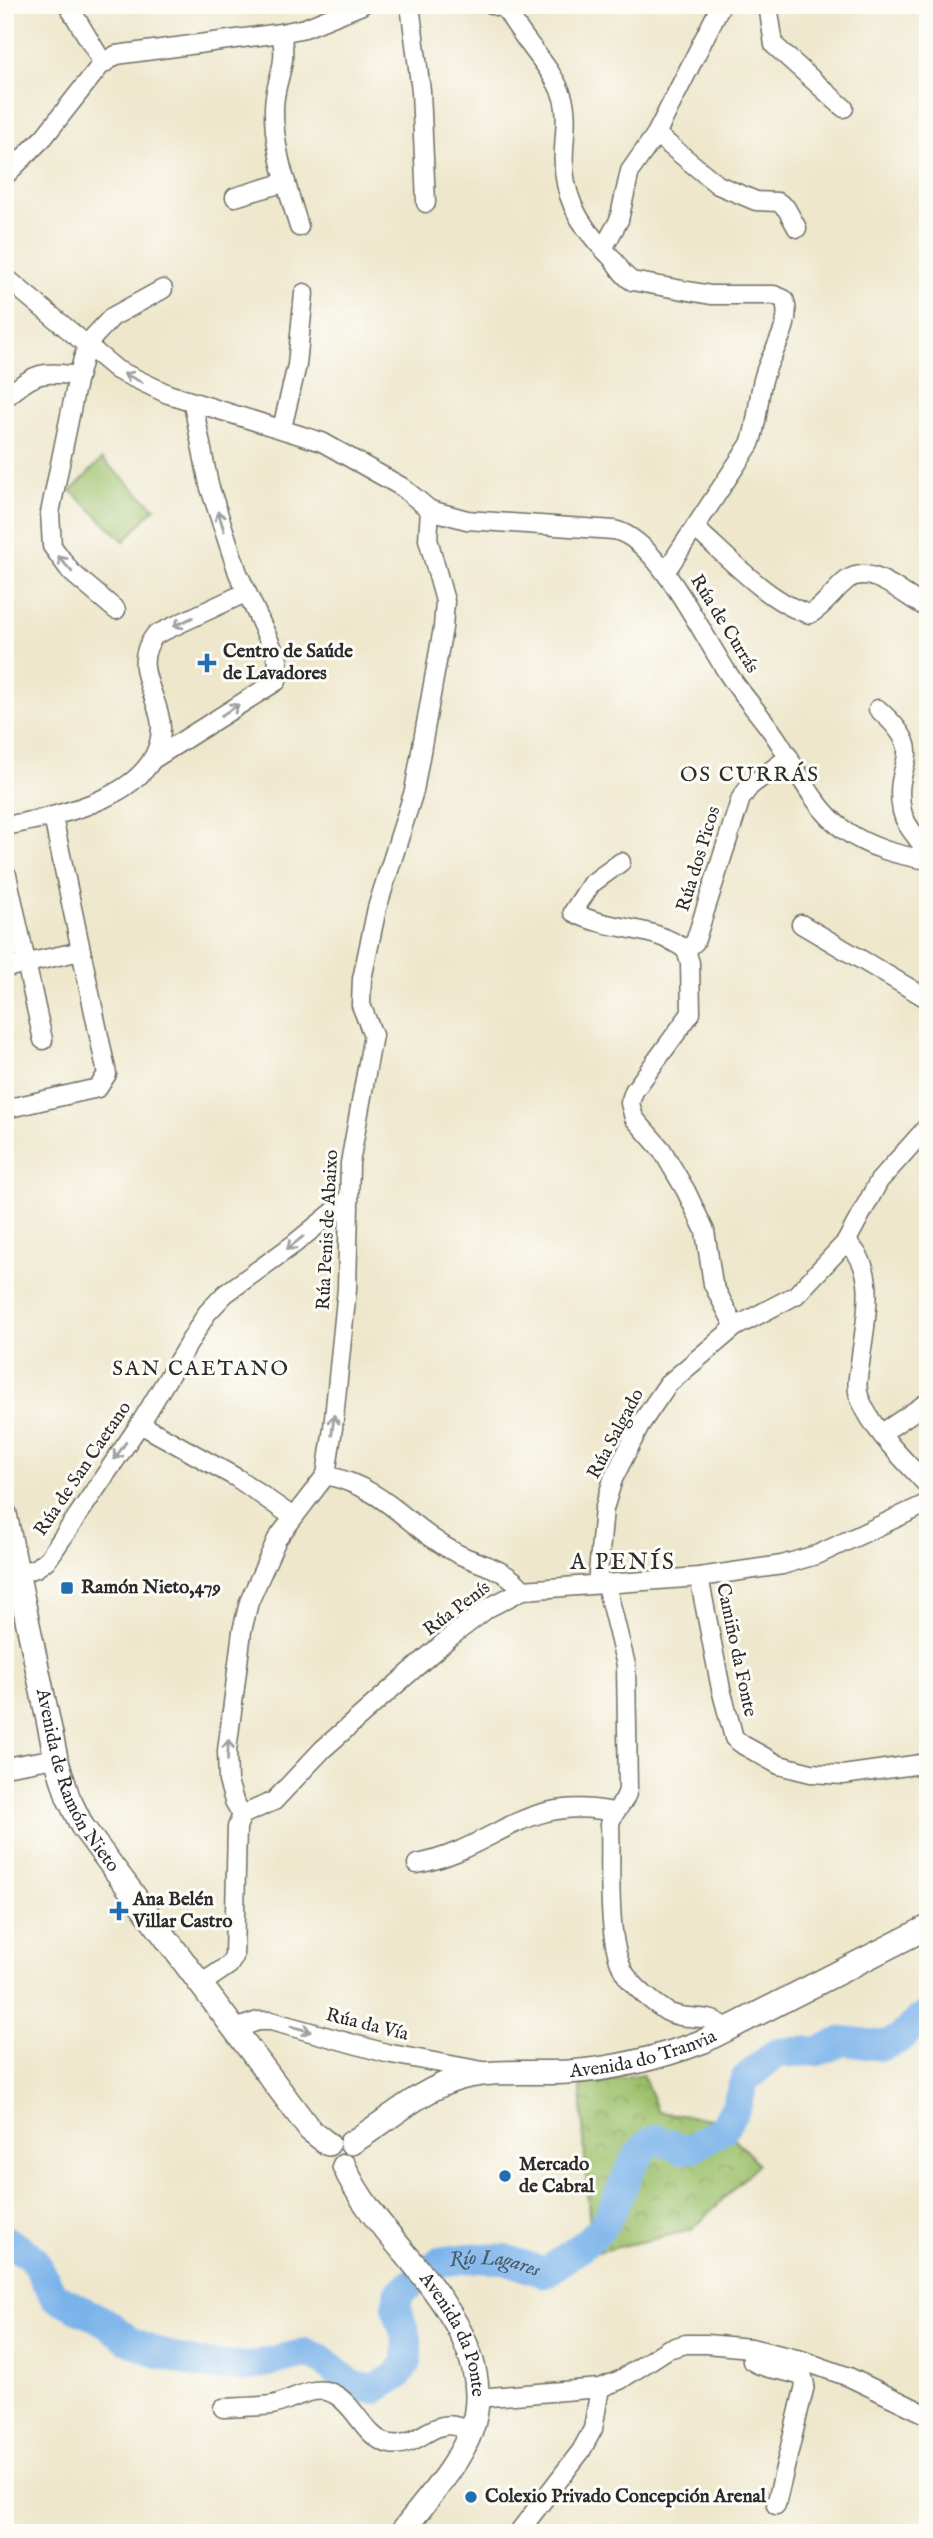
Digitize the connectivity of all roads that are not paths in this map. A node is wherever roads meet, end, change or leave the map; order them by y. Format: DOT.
graph roads {
  1 [pos="68,5"];
  2 [pos="362,5"];
  3 [pos="410,5"];
  4 [pos="531,5"];
  5 [pos="721,5"];
  6 [pos="768,5"];
  7 [pos="499,7"];
  8 [pos="281,33"];
  9 [pos="103,63"];
  10 [pos="844,108"];
  11 [pos="656,134"];
  12 [pos="5,176"];
  13 [pos="286,181"];
  14 [pos="234,197"];
  15 [pos="426,203"];
  16 [pos="299,227"];
  17 [pos="797,228"];
  18 [pos="603,249"];
  19 [pos="5,277"];
  20 [pos="163,289"];
  21 [pos="304,293"];
  22 [pos="87,347"];
  23 [pos="78,376"];
  24 [pos="9,395"];
  25 [pos="196,403"];
  26 [pos="282,428"];
  27 [pos="430,510"];
  28 [pos="696,529"];
  29 [pos="666,572"];
  30 [pos="244,593"];
  31 [pos="928,608"];
  32 [pos="116,610"];
  33 [pos="878,709"];
  34 [pos="159,718"];
  35 [pos="194,732"];
  36 [pos="789,757"];
  37 [pos="152,760"];
  38 [pos="53,817"];
  39 [pos="5,826"];
  40 [pos="928,859"];
  41 [pos="621,862"];
  42 [pos="7,875"];
  43 [pos="801,924"];
  44 [pos="686,950"];
  45 [pos="81,951"];
  46 [pos="26,963"];
  47 [pos="5,968"];
  48 [pos="928,999"];
  49 [pos="43,1040"];
  50 [pos="5,1109"];
  51 [pos="928,1126"];
  52 [pos="348,1200"];
  53 [pos="846,1242"];
  54 [pos="735,1327"];
  55 [pos="928,1402"];
  56 [pos="140,1424"];
  57 [pos="882,1433"];
  58 [pos="326,1475"];
  59 [pos="928,1486"];
  60 [pos="928,1503"];
  61 [pos="5,1514"];
  62 [pos="293,1517"];
  63 [pos="18,1574"];
  64 [pos="698,1577"];
  65 [pos="601,1584"];
  66 [pos="523,1590"];
  67 [pos="57,1758"];
  68 [pos="928,1763"];
  69 [pos="5,1767"];
  70 [pos="613,1812"];
  71 [pos="242,1815"];
  72 [pos="417,1864"];
  73 [pos="928,1927"];
  74 [pos="201,1984"];
  75 [pos="235,2029"];
  76 [pos="726,2029"];
  77 [pos="491,2073"];
  78 [pos="351,2143"];
  79 [pos="328,2144"];
  80 [pos="344,2166"];
  81 [pos="402,2250"];
  82 [pos="751,2348"];
  83 [pos="600,2388"];
  84 [pos="477,2398"];
  85 [pos="223,2408"];
  86 [pos="928,2415"];
  87 [pos="470,2433"];
  88 [pos="776,2505"];
  89 [pos="401,2533"];
  90 [pos="518,2533"];
  1 -- 9 [label="street"];
  2 -- 8 [label="street"];
  3 -- 15 [label="street"];
  4 -- 7 [label="street"];
  5 -- 11 [label="street"];
  6 -- 10 [label="street"];
  7 -- 18 [label="street"];
  8 -- 9 [label="street"];
  8 -- 13 [label="street"];
  9 -- 12 [label="street"];
  11 -- 17 [label="street"];
  11 -- 18 [label="street"];
  13 -- 14 [label="street"];
  13 -- 16 [label="street"];
  18 -- 28 [label="street"];
  19 -- 22 [label="street"];
  20 -- 22 [label="street"];
  21 -- 26 [label="street"];
  22 -- 23 [label="street"];
  25 -- 22 [label="street, one-way"];
  23 -- 24 [label="street"];
  32 -- 23 [label="street, one-way"];
  25 -- 26 [label="street"];
  30 -- 25 [label="street, one-way"];
  26 -- 27 [label="street"];
  27 -- 29 [label="street, Rúa de Currás"];
  27 -- 52 [label="street, Rúa Penis de Abaixo"];
  28 -- 29 [label="street"];
  28 -- 31 [label="street"];
  29 -- 36 [label="street, Rúa de Currás"];
  30 -- 34 [label="street, one-way"];
  35 -- 30 [label="street, one-way"];
  33 -- 40 [label="street"];
  34 -- 35 [label="street"];
  34 -- 37 [label="street"];
  35 -- 37 [label="street"];
  36 -- 40 [label="street, Rúa de Currás"];
  36 -- 44 [label="street, Rúa dos Picos"];
  37 -- 38 [label="street"];
  38 -- 39 [label="street"];
  38 -- 45 [label="street"];
  41 -- 44 [label="street"];
  42 -- 46 [label="street"];
  43 -- 48 [label="street"];
  44 -- 54 [label="street"];
  45 -- 46 [label="street"];
  45 -- 50 [label="street"];
  46 -- 47 [label="street"];
  46 -- 49 [label="street"];
  51 -- 53 [label="street, Rúa Salgado"];
  52 -- 56 [label="street, Rúa de San Caetano, one-way"];
  58 -- 52 [label="street, Rúa Penis de Abaixo, one-way"];
  53 -- 54 [label="street, Rúa Salgado"];
  53 -- 57 [label="street"];
  54 -- 65 [label="street, Rúa Salgado"];
  55 -- 57 [label="street"];
  56 -- 62 [label="street"];
  56 -- 63 [label="street, Rúa de San Caetano, one-way"];
  57 -- 59 [label="street"];
  58 -- 62 [label="street"];
  58 -- 66 [label="street"];
  60 -- 64 [label="street, Rúa Penís"];
  61 -- 63 [label="main road, Avenida de Ramón Nieto"];
  71 -- 62 [label="street, one-way"];
  63 -- 67 [label="main road, Avenida de Ramón Nieto"];
  64 -- 65 [label="street, Rúa Penís"];
  64 -- 68 [label="street, Camiño da Fonte"];
  65 -- 66 [label="street, Rúa Penís"];
  65 -- 70 [label="street, Rúa Salgado"];
  66 -- 71 [label="street, Rúa Penís"];
  67 -- 69 [label="street"];
  67 -- 74 [label="main road, Avenida de Ramón Nieto"];
  70 -- 72 [label="street"];
  70 -- 76 [label="street"];
  71 -- 74 [label="street"];
  73 -- 76 [label="main road, Avenida do Tranvia"];
  74 -- 75 [label="main road, Avenida de Ramón Nieto"];
  75 -- 77 [label="street, Rúa da Vía, one-way"];
  75 -- 79 [label="main road, Avenida de Ramón Nieto"];
  76 -- 77 [label="main road, Avenida do Tranvia"];
  77 -- 78 [label="main road, Avenida do Tranvia"];
  78 -- 79 [label="main road"];
  78 -- 80 [label="main road"];
  79 -- 80 [label="main road, Avenida de Ramón Nieto"];
  80 -- 81 [label="main road, Avenida de Ramón Nieto"];
  81 -- 84 [label="main road, Avenida da Ponte"];
  82 -- 83 [label="street"];
  82 -- 86 [label="street"];
  82 -- 88 [label="street"];
  83 -- 84 [label="street"];
  83 -- 90 [label="street"];
  84 -- 87 [label="main road, Avenida da Ponte"];
  85 -- 87 [label="street"];
  87 -- 89 [label="main road, Avenida da Ponte"];
}
